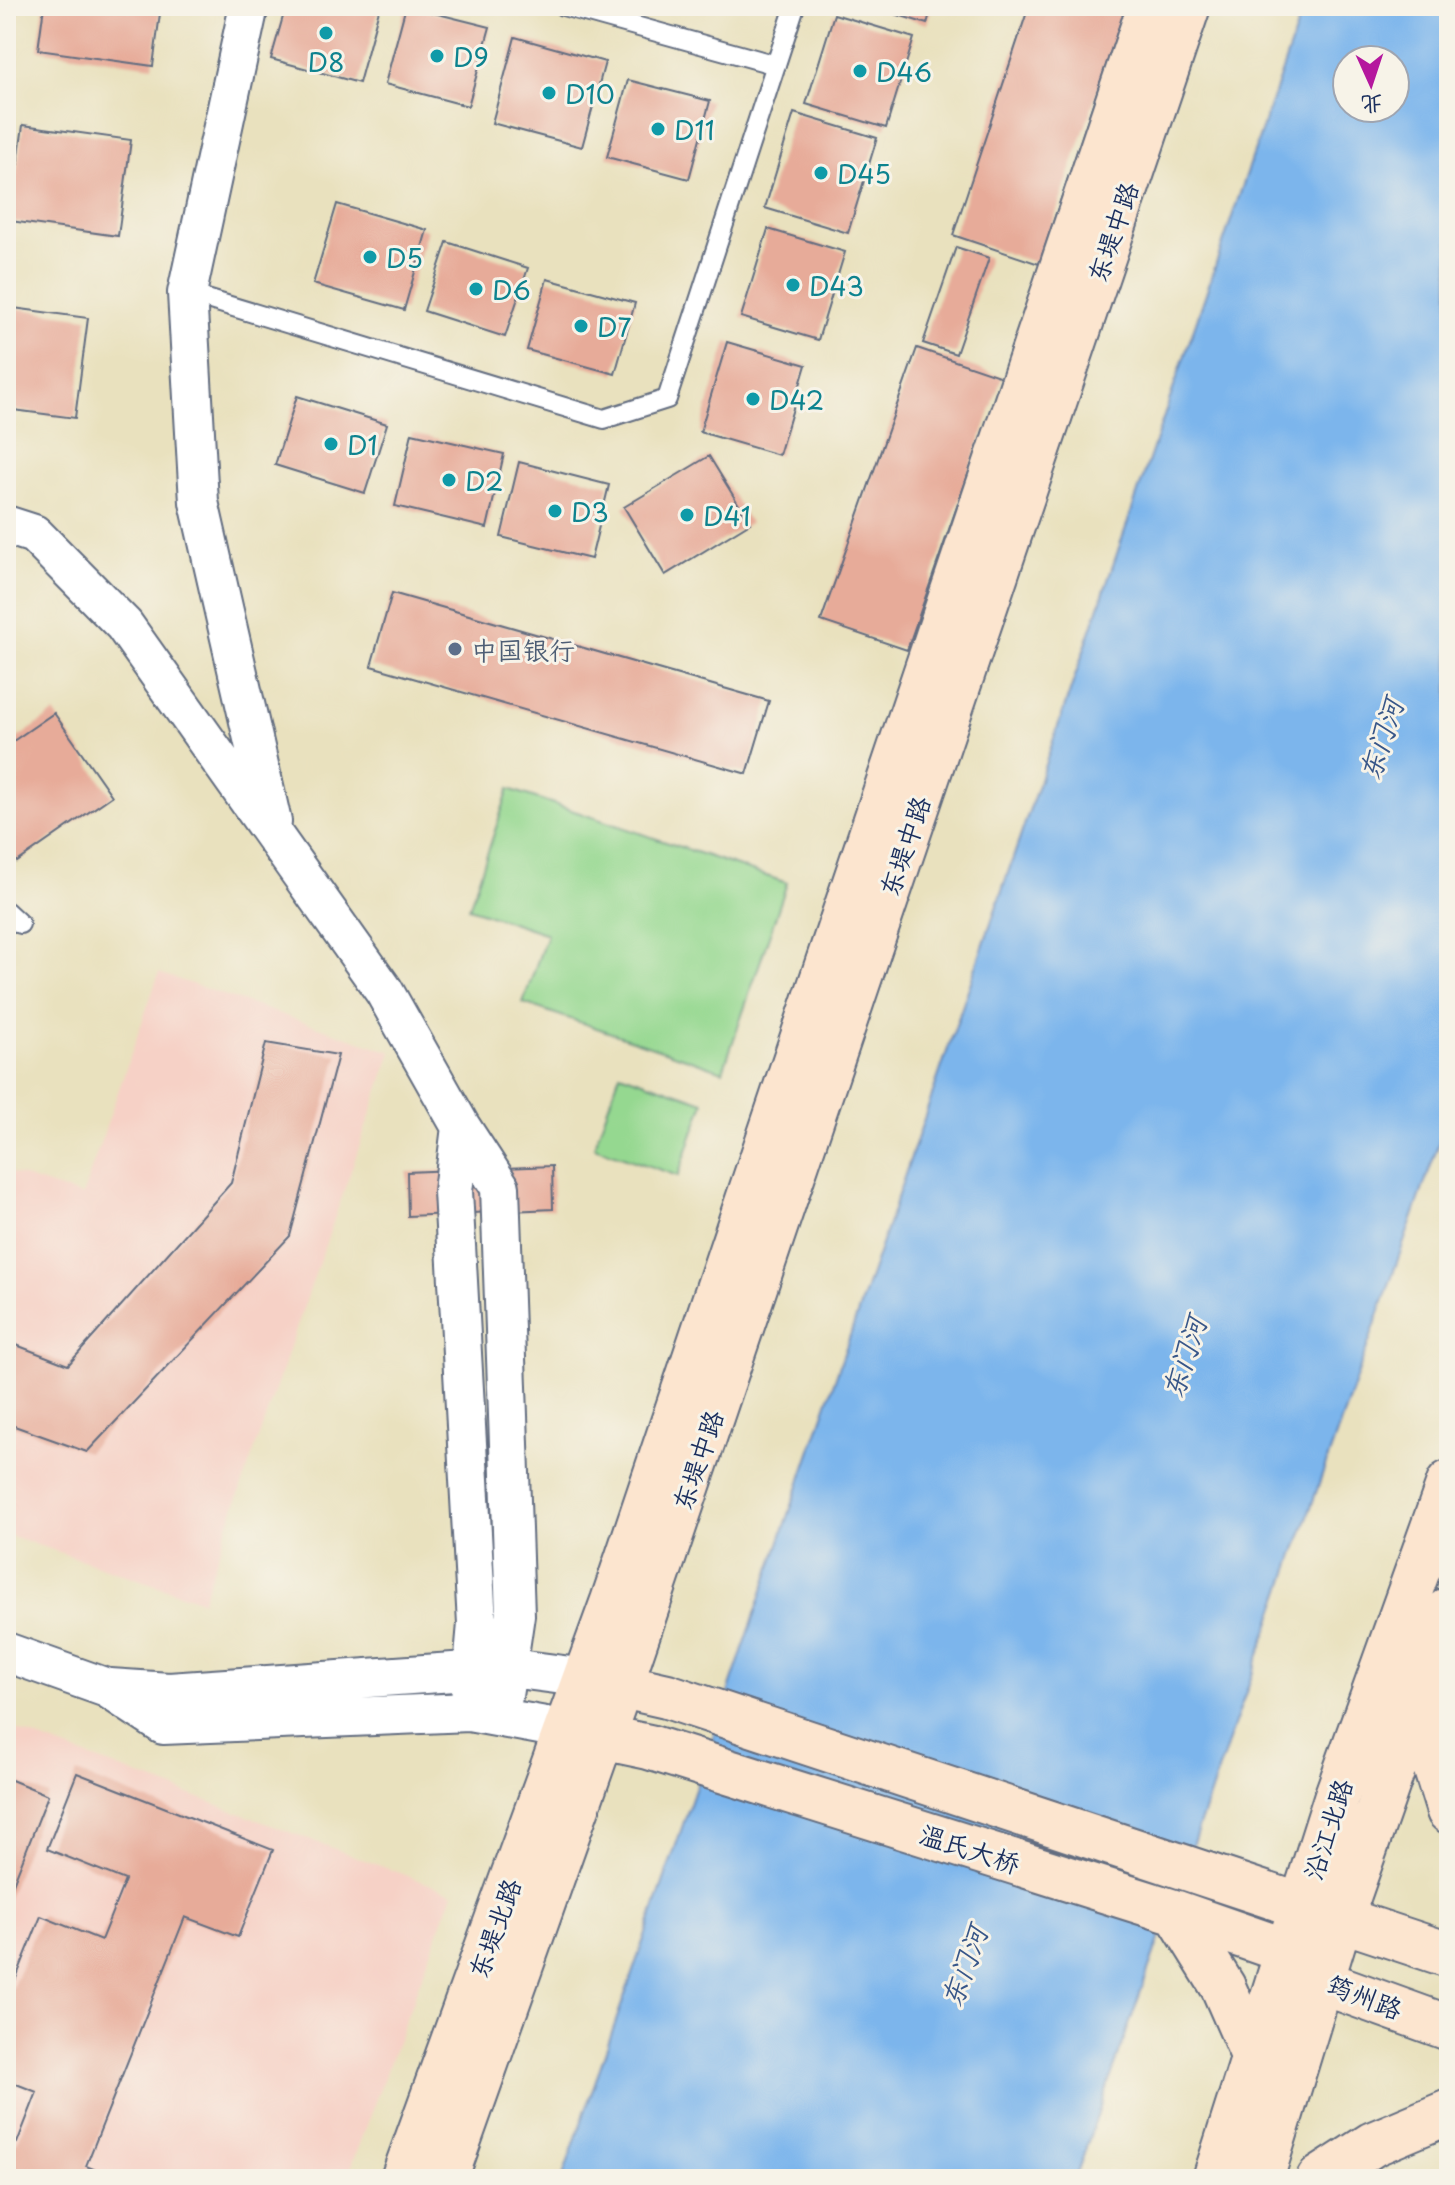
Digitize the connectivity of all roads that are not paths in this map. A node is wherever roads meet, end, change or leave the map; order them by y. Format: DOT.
graph roads {
  1 [pos="8,6"];
  2 [pos="249,6"];
  3 [pos="563,6"];
  4 [pos="795,6"];
  5 [pos="1150,6"];
  6 [pos="1188,6"];
  7 [pos="6,13"];
  8 [pos="776,65"];
  9 [pos="187,293"];
  10 [pos="6,525"];
  11 [pos="277,840"];
  12 [pos="1449,1483"];
  13 [pos="1449,1609"];
  14 [pos="1434,1649"];
  15 [pos="6,1652"];
  16 [pos="491,1670"];
  17 [pos="603,1682"];
  18 [pos="107,1688"];
  19 [pos="485,1714"];
  20 [pos="584,1733"];
  21 [pos="1449,1811"];
  22 [pos="1322,1912"];
  23 [pos="1177,1913"];
  24 [pos="1289,1952"];
  25 [pos="1449,1955"];
  26 [pos="1322,1982"];
  27 [pos="1449,2028"];
  28 [pos="1255,2060"];
  29 [pos="1449,2112"];
  30 [pos="403,2179"];
  31 [pos="445,2179"];
  32 [pos="1215,2179"];
  33 [pos="1261,2179"];
  34 [pos="1319,2179"];
  1 -- 7 [label="lane"];
  2 -- 9 [label="street"];
  3 -- 8 [label="lane"];
  4 -- 8 [label="lane"];
  5 -- 17 [label="main road, 东堤中路"];
  6 -- 17 [label="main road, 东堤中路"];
  8 -- 9 [label="lane"];
  9 -- 11 [label="street"];
  10 -- 11 [label="street"];
  11 -- 16 [label="street"];
  12 -- 22 [label="main road, 沿江北路"];
  13 -- 14 [label="main road, 沿江北路"];
  14 -- 21 [label="main road"];
  14 -- 22 [label="main road, 沿江北路"];
  15 -- 18 [label="street"];
  16 -- 17 [label="street"];
  16 -- 18 [label="street"];
  16 -- 19 [label="street"];
  17 -- 20 [label="main road, 东堤北路"];
  17 -- 22 [label="main road, 温氏大桥"];
  18 -- 19 [label="street"];
  19 -- 20 [label="street"];
  20 -- 23 [label="main road, 温氏大桥"];
  20 -- 30 [label="main road, 东堤北路"];
  20 -- 31 [label="main road, 东堤北路"];
  22 -- 24 [label="main road, 沿江北路"];
  22 -- 25 [label="main road"];
  22 -- 26 [label="main road, 沿江北路"];
  23 -- 24 [label="main road, 温氏大桥"];
  23 -- 28 [label="main road"];
  24 -- 26 [label="main road, 筠州路"];
  24 -- 28 [label="main road, 沿江北路"];
  26 -- 27 [label="main road, 筠州路"];
  26 -- 33 [label="main road, 沿江北路"];
  28 -- 32 [label="main road, 沿江北路"];
  29 -- 34 [label="main road"];
}
